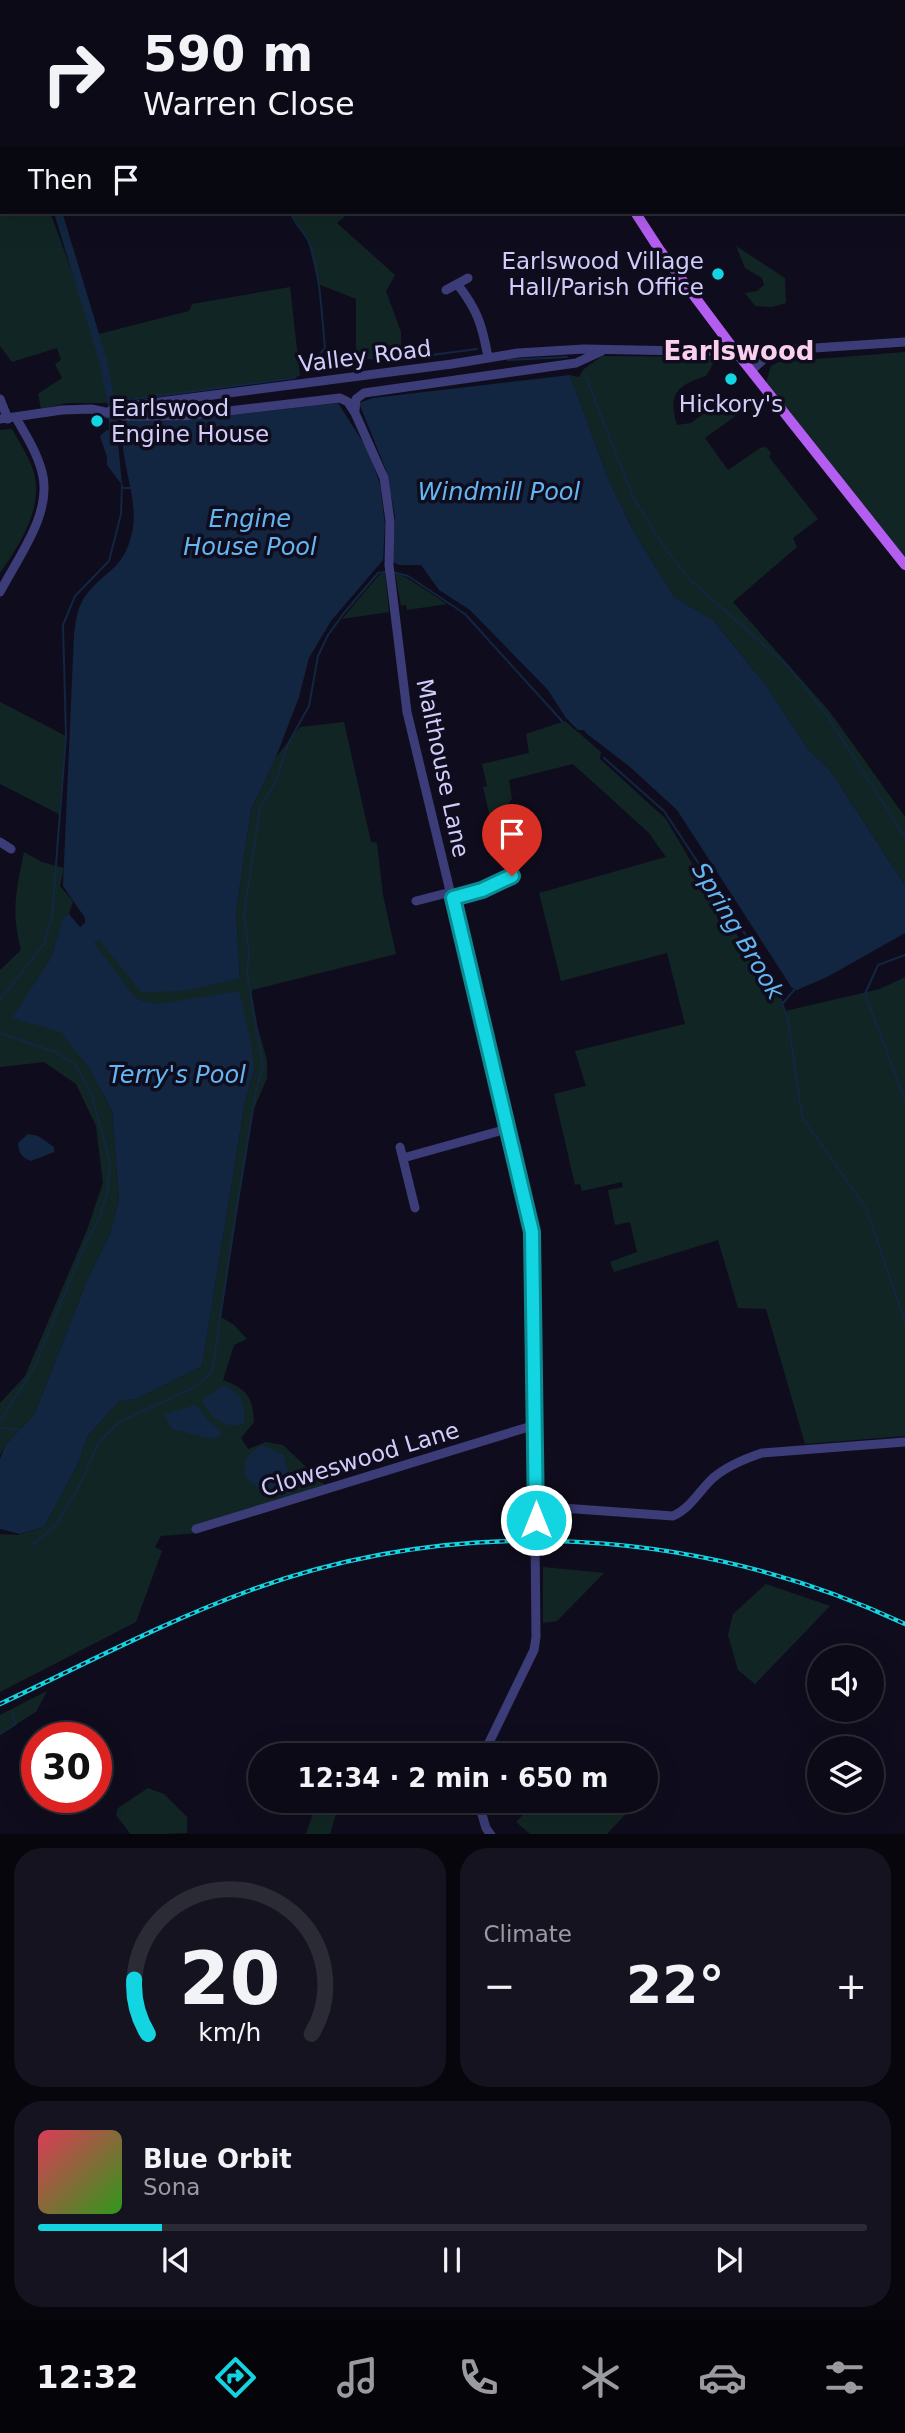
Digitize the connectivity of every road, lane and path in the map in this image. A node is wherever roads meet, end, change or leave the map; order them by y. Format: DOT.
graph roads {
  1 [pos="636,214"];
  2 [pos="468,278"];
  3 [pos="458,285"];
  4 [pos="446,290"];
  5 [pos="905,342"];
  6 [pos="602,350"];
  7 [pos="780,352"];
  8 [pos="739,356"];
  9 [pos="488,357"];
  10 [pos="751,371"];
  11 [pos="0,399"];
  12 [pos="107,412"];
  13 [pos="355,413"];
  14 [pos="8,419"];
  15 [pos="905,565"];
  16 [pos="0,592"];
  17 [pos="0,842"];
  18 [pos="11,849"];
  19 [pos="512,876"];
  20 [pos="452,895"];
  21 [pos="416,901"];
  22 [pos="507,1129"];
  23 [pos="400,1147"];
  24 [pos="403,1158"];
  25 [pos="415,1208"];
  26 [pos="536,1425"];
  27 [pos="905,1442"];
  28 [pos="535,1506"];
  29 [pos="196,1529"];
  30 [pos="489,1743"];
  31 [pos="482,1813"];
  32 [pos="490,1834"];
  1 -- 8 [label="main road"];
  2 -- 3 [label="street"];
  3 -- 4 [label="street"];
  3 -- 9 [label="street"];
  5 -- 7 [label="street, Valley Road"];
  6 -- 8 [label="street, Valley Road"];
  6 -- 9 [label="street, Valley Road"];
  6 -- 13 [label="street"];
  7 -- 8 [label="street, Valley Road"];
  7 -- 10 [label="street"];
  8 -- 10 [label="main road"];
  9 -- 12 [label="street, Valley Road"];
  10 -- 15 [label="main road"];
  11 -- 14 [label="street"];
  12 -- 13 [label="street"];
  12 -- 14 [label="street, Valley Road"];
  13 -- 20 [label="street, Malthouse Lane"];
  14 -- 16 [label="street"];
  17 -- 18 [label="street"];
  19 -- 20 [label="street"];
  20 -- 21 [label="street"];
  20 -- 22 [label="street, Malthouse Lane"];
  22 -- 24 [label="street"];
  22 -- 26 [label="street, Malthouse Lane"];
  23 -- 24 [label="street"];
  24 -- 25 [label="street"];
  26 -- 28 [label="street, Malthouse Lane"];
  26 -- 29 [label="street, Cloweswood Lane"];
  27 -- 28 [label="street"];
  28 -- 30 [label="street, Malthouse Lane"];
  31 -- 32 [label="street"];
}
